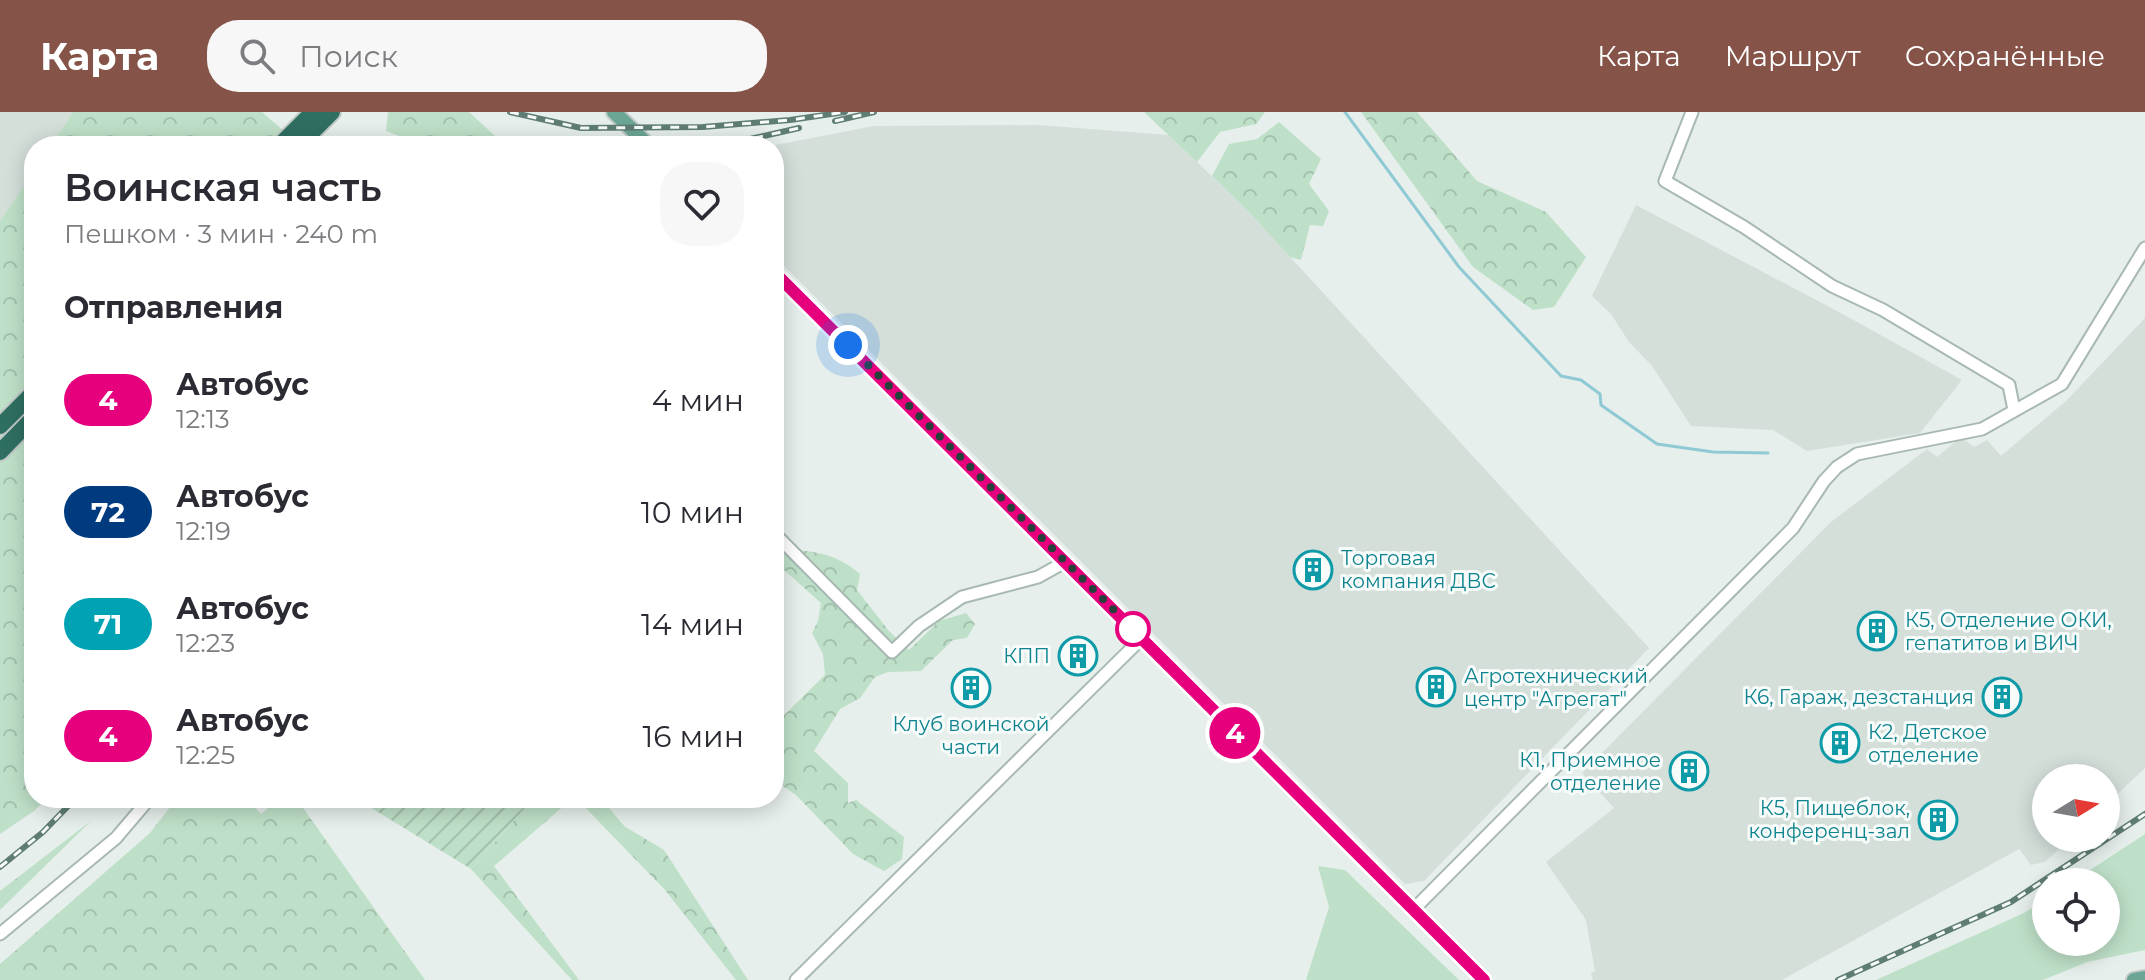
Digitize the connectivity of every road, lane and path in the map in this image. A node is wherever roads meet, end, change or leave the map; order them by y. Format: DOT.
graph roads {
  1 [pos="614,112"];
  2 [pos="1692,112"];
  3 [pos="324,113"];
  4 [pos="293,136"];
  5 [pos="306,136"];
  6 [pos="639,136"];
  7 [pos="2145,248"];
  8 [pos="784,282"];
  9 [pos="24,402"];
  10 [pos="2014,410"];
  11 [pos="0,426"];
  12 [pos="24,427"];
  13 [pos="0,452"];
  14 [pos="784,543"];
  15 [pos="1065,562"];
  16 [pos="1142,638"];
  17 [pos="142,808"];
  18 [pos="1413,910"];
  19 [pos="0,934"];
  20 [pos="2145,978"];
  21 [pos="796,980"];
  22 [pos="1484,980"];
  23 [pos="2134,980"];
  1 -- 6 [label="main road"];
  2 -- 10 [label="street"];
  3 -- 4 [label="highway"];
  3 -- 5 [label="highway"];
  7 -- 10 [label="street"];
  8 -- 15 [label="main road"];
  9 -- 11 [label="highway"];
  10 -- 18 [label="street"];
  12 -- 13 [label="highway"];
  14 -- 15 [label="street"];
  15 -- 16 [label="main road"];
  16 -- 18 [label="main road"];
  16 -- 21 [label="street"];
  17 -- 19 [label="street"];
  18 -- 22 [label="main road"];
  20 -- 23 [label="main road"];
}
